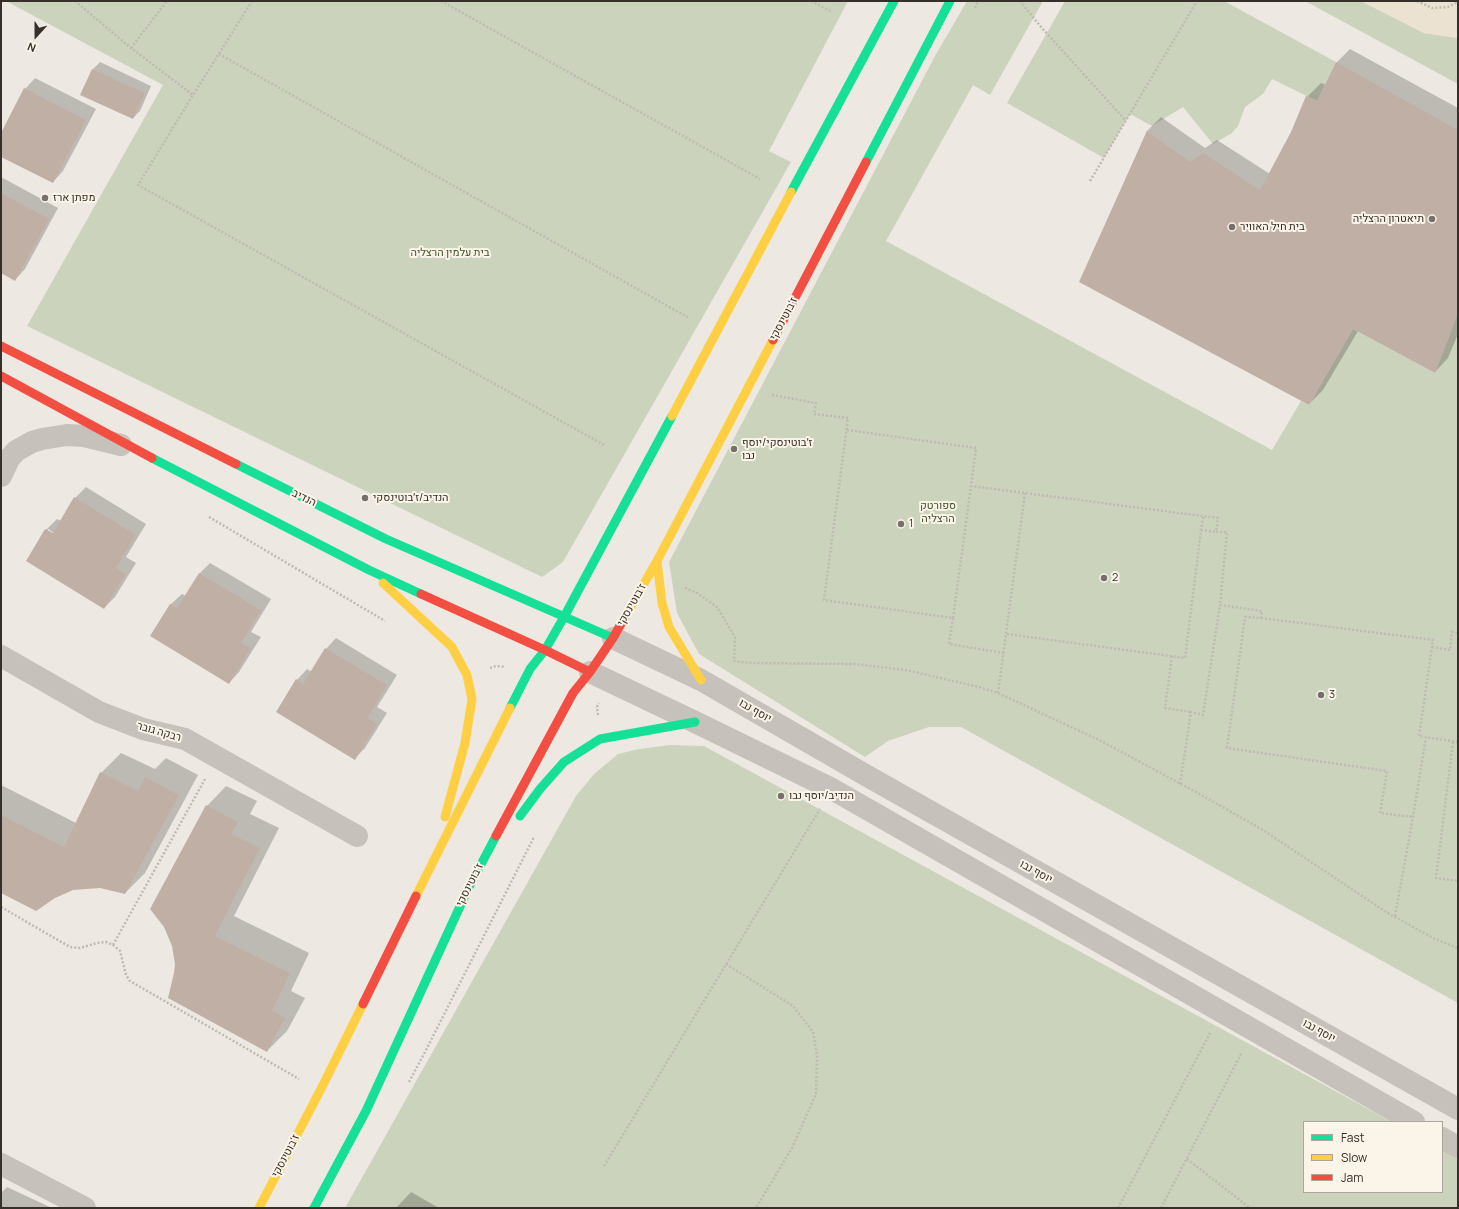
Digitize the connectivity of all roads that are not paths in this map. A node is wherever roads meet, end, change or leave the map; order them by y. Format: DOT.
graph roads {
  1 [pos="894,1"];
  2 [pos="950,1"];
  3 [pos="1,346"];
  4 [pos="1,376"];
  5 [pos="132,448"];
  6 [pos="1,476"];
  7 [pos="657,561"];
  8 [pos="369,570"];
  9 [pos="564,617"];
  10 [pos="613,638"];
  11 [pos="545,650"];
  12 [pos="1,656"];
  13 [pos="590,672"];
  14 [pos="702,680"];
  15 [pos="695,722"];
  16 [pos="357,836"];
  17 [pos="431,865"];
  18 [pos="468,889"];
  19 [pos="1458,1109"];
  20 [pos="1412,1121"];
  21 [pos="1443,1139"];
  22 [pos="1458,1147"];
  23 [pos="1,1164"];
  24 [pos="85,1208"];
  25 [pos="259,1208"];
  26 [pos="314,1208"];
  1 -- 9 [label="main road, ז'בוטינסקי"];
  2 -- 7 [label="main road, ז'בוטינסקי"];
  3 -- 9 [label="main road, הנדיב"];
  4 -- 5 [label="main road"];
  5 -- 6 [label="street"];
  5 -- 8 [label="main road"];
  7 -- 10 [label="main road, ז'בוטינסקי"];
  7 -- 14 [label="main road"];
  8 -- 11 [label="main road"];
  8 -- 17 [label="main road"];
  9 -- 10 [label="main road, הנדיב"];
  9 -- 11 [label="main road, ז'בוטינסקי"];
  10 -- 13 [label="main road, ז'בוטינסקי"];
  10 -- 14 [label="street, יוסף נבו"];
  11 -- 13 [label="main road"];
  11 -- 17 [label="main road, ז'בוטינסקי"];
  12 -- 16 [label="street, רבקה גובר"];
  13 -- 15 [label="street"];
  13 -- 18 [label="main road, ז'בוטינסקי"];
  14 -- 19 [label="street, יוסף נבו"];
  15 -- 18 [label="main road"];
  15 -- 20 [label="street"];
  17 -- 25 [label="main road, ז'בוטינסקי"];
  18 -- 26 [label="main road, ז'בוטינסקי"];
  21 -- 22 [label="street"];
  23 -- 24 [label="street"];
}
